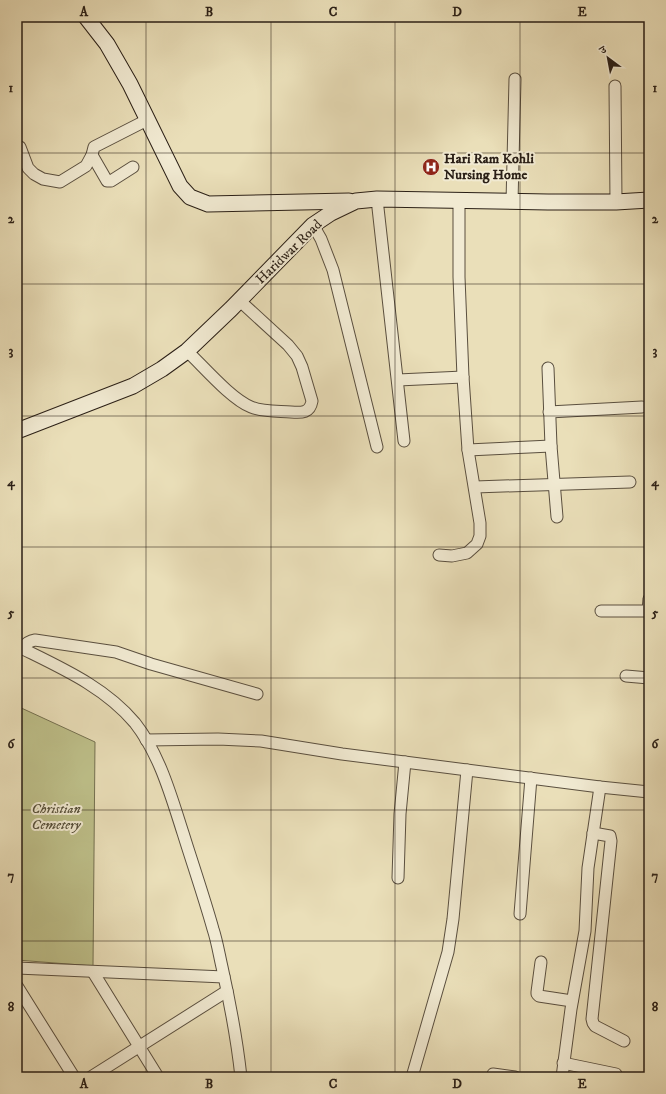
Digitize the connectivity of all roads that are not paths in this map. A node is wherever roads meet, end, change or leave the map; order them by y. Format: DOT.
graph roads {
  1 [pos="86,17"];
  2 [pos="515,78"];
  3 [pos="615,86"];
  4 [pos="147,120"];
  5 [pos="20,147"];
  6 [pos="92,155"];
  7 [pos="133,167"];
  8 [pos="377,199"];
  9 [pos="459,200"];
  10 [pos="649,200"];
  11 [pos="356,201"];
  12 [pos="512,202"];
  13 [pos="616,202"];
  14 [pos="313,225"];
  15 [pos="240,301"];
  16 [pos="187,351"];
  17 [pos="548,368"];
  18 [pos="463,377"];
  19 [pos="398,380"];
  20 [pos="642,407"];
  21 [pos="549,412"];
  22 [pos="17,431"];
  23 [pos="404,441"];
  24 [pos="551,446"];
  25 [pos="377,447"];
  26 [pos="468,450"];
  27 [pos="630,482"];
  28 [pos="554,485"];
  29 [pos="475,487"];
  30 [pos="557,517"];
  31 [pos="439,555"];
  32 [pos="649,607"];
  33 [pos="601,611"];
  34 [pos="20,647"];
  35 [pos="626,676"];
  36 [pos="649,678"];
  37 [pos="257,694"];
  38 [pos="146,740"];
  39 [pos="405,762"];
  40 [pos="467,770"];
  41 [pos="531,778"];
  42 [pos="600,787"];
  43 [pos="649,792"];
  44 [pos="593,833"];
  45 [pos="398,878"];
  46 [pos="520,914"];
  47 [pos="541,962"];
  48 [pos="17,968"];
  49 [pos="93,972"];
  50 [pos="224,976"];
  51 [pos="17,986"];
  52 [pos="227,991"];
  53 [pos="572,1001"];
  54 [pos="624,1041"];
  55 [pos="138,1047"];
  56 [pos="563,1063"];
  57 [pos="493,1074"];
  58 [pos="616,1074"];
  59 [pos="74,1077"];
  60 [pos="91,1077"];
  61 [pos="158,1077"];
  62 [pos="241,1077"];
  63 [pos="412,1077"];
  64 [pos="515,1077"];
  65 [pos="562,1077"];
  1 -- 4 [label="main road"];
  2 -- 12 [label="street"];
  3 -- 13 [label="street"];
  4 -- 6 [label="street"];
  4 -- 11 [label="main road"];
  5 -- 6 [label="street"];
  6 -- 7 [label="street"];
  8 -- 9 [label="main road, Haridwar Road"];
  8 -- 11 [label="main road, Haridwar Road"];
  8 -- 19 [label="street"];
  9 -- 12 [label="main road, Haridwar Road"];
  9 -- 18 [label="street"];
  10 -- 13 [label="main road, Haridwar Road"];
  11 -- 14 [label="main road, Haridwar Road"];
  12 -- 13 [label="main road, Haridwar Road"];
  14 -- 15 [label="main road, Haridwar Road"];
  14 -- 25 [label="street"];
  15 -- 16 [label="main road, Haridwar Road"];
  15 -- 16 [label="street"];
  16 -- 22 [label="main road, Haridwar Road"];
  17 -- 21 [label="street"];
  18 -- 19 [label="street"];
  18 -- 26 [label="street"];
  19 -- 23 [label="street"];
  20 -- 21 [label="street"];
  21 -- 24 [label="street"];
  24 -- 26 [label="street"];
  24 -- 28 [label="street"];
  26 -- 29 [label="street"];
  27 -- 28 [label="street"];
  28 -- 29 [label="street"];
  28 -- 30 [label="street"];
  29 -- 31 [label="street"];
  32 -- 33 [label="street"];
  34 -- 37 [label="street"];
  34 -- 38 [label="street"];
  35 -- 36 [label="street"];
  38 -- 39 [label="street"];
  38 -- 50 [label="street"];
  39 -- 40 [label="street"];
  39 -- 45 [label="street"];
  40 -- 41 [label="street"];
  40 -- 63 [label="street"];
  41 -- 42 [label="street"];
  41 -- 46 [label="street"];
  42 -- 43 [label="street"];
  42 -- 44 [label="street"];
  44 -- 53 [label="street"];
  44 -- 54 [label="street"];
  47 -- 53 [label="street"];
  48 -- 49 [label="street"];
  49 -- 50 [label="street"];
  49 -- 55 [label="street"];
  50 -- 52 [label="street"];
  51 -- 59 [label="street"];
  52 -- 55 [label="street"];
  52 -- 62 [label="street"];
  53 -- 56 [label="street"];
  55 -- 60 [label="street"];
  55 -- 61 [label="street"];
  56 -- 58 [label="street"];
  56 -- 65 [label="street"];
  57 -- 64 [label="street"];
}
